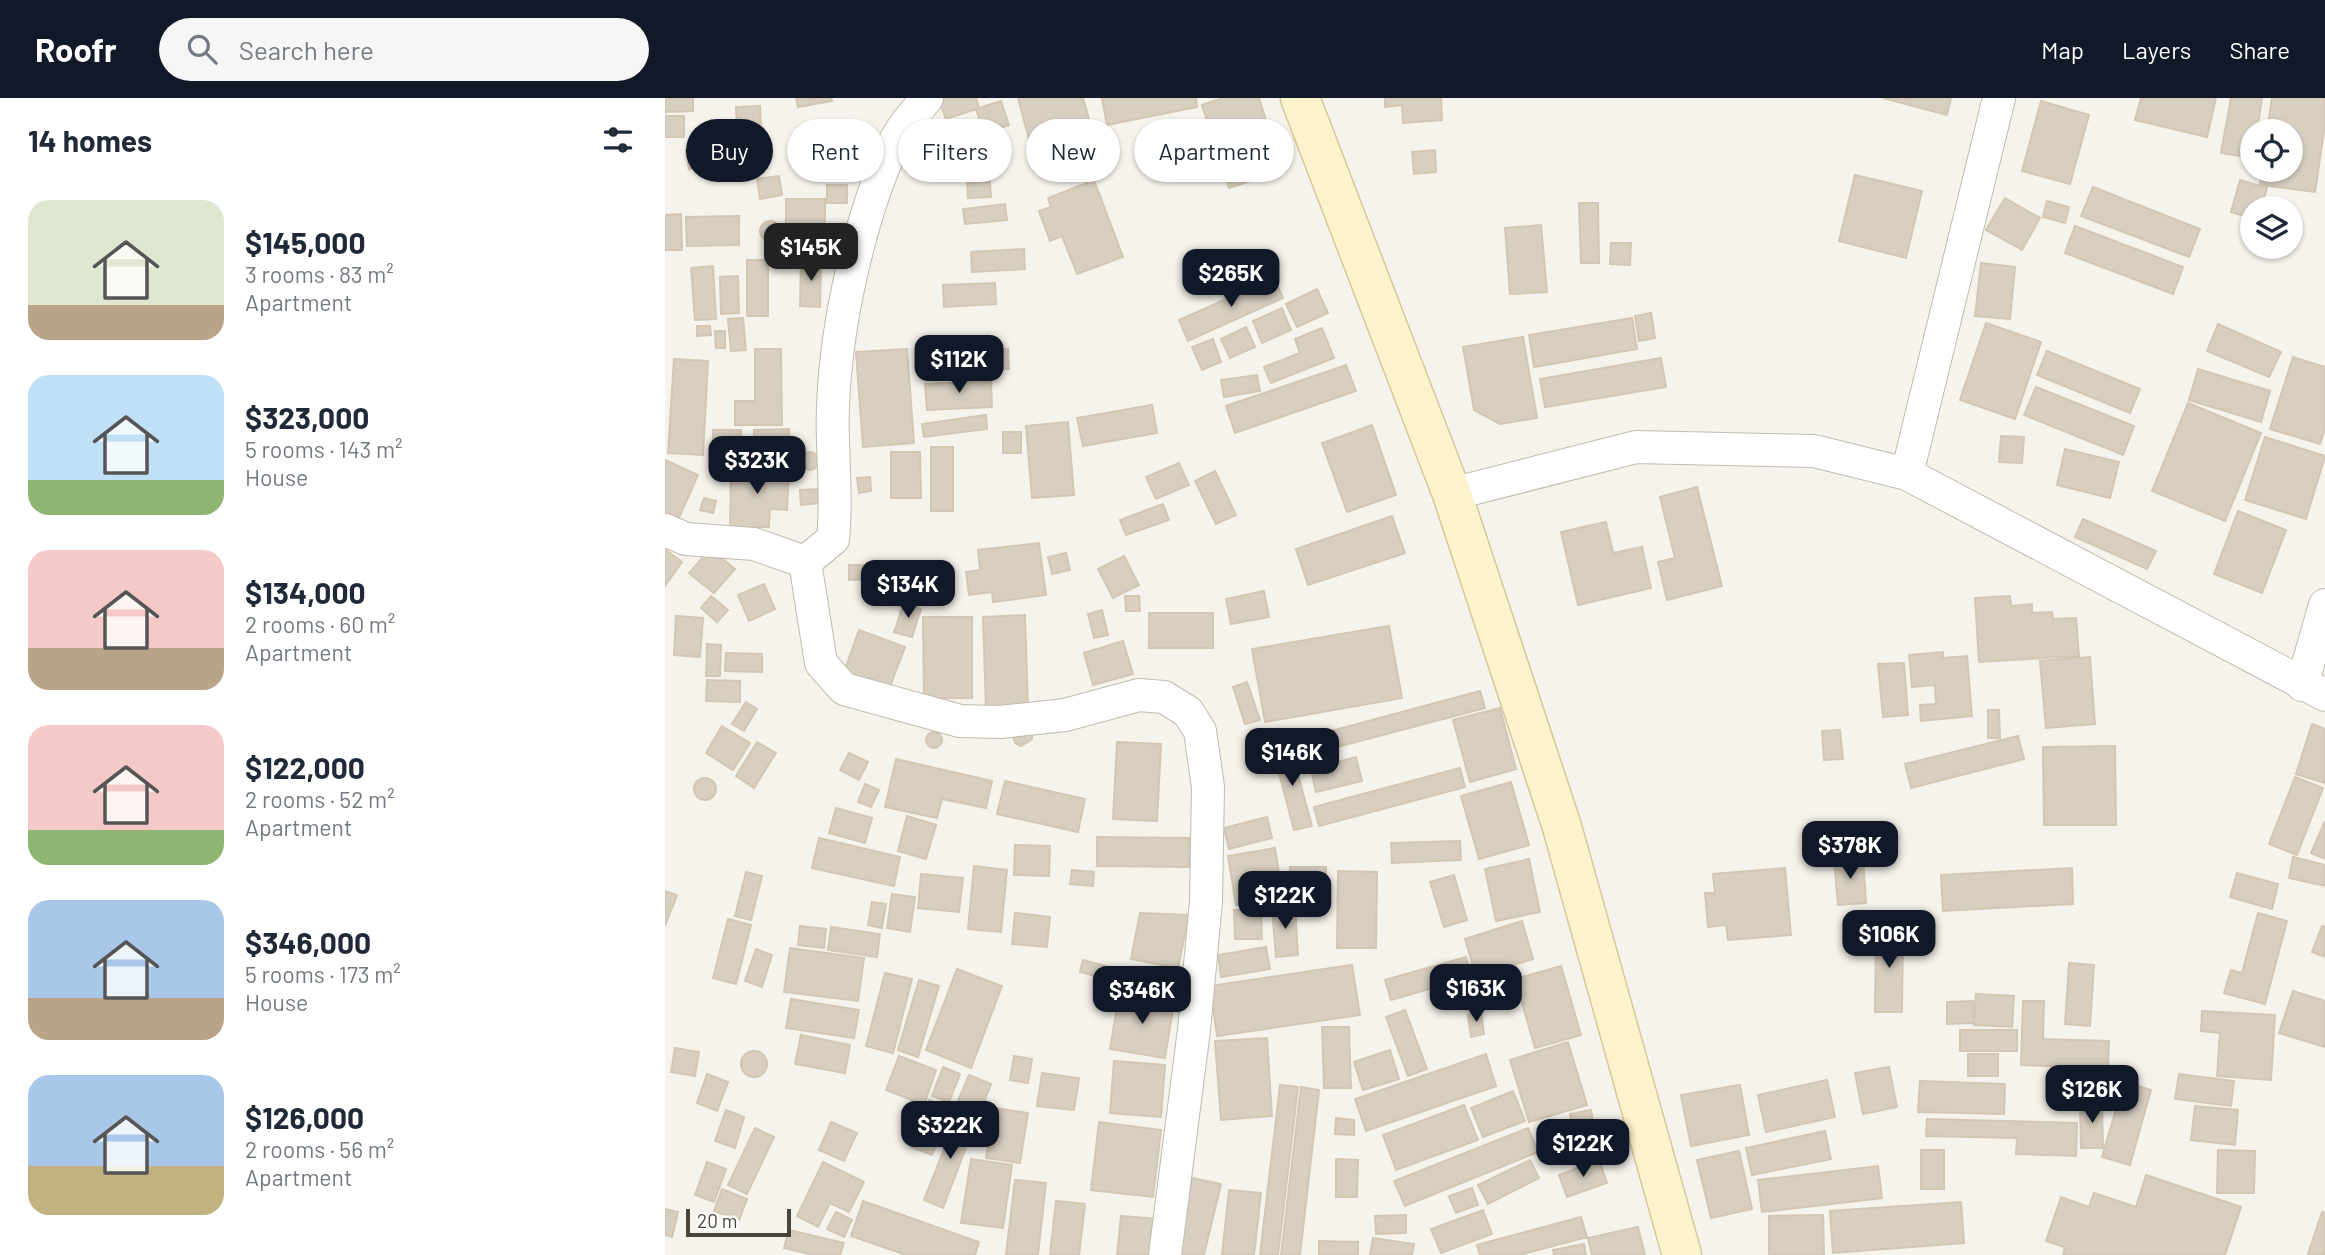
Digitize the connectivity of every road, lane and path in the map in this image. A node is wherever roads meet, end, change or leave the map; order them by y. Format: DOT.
graph roads {
  1 [pos="927,98"];
  2 [pos="1300,98"];
  3 [pos="1999,98"];
  4 [pos="1907,474"];
  5 [pos="1452,494"];
  6 [pos="665,530"];
  7 [pos="805,562"];
  8 [pos="2325,606"];
  9 [pos="2313,690"];
  10 [pos="1165,1255"];
  11 [pos="1682,1255"];
  1 -- 7 [label="street"];
  2 -- 5 [label="main road"];
  3 -- 4 [label="street"];
  4 -- 5 [label="street"];
  4 -- 9 [label="street"];
  5 -- 11 [label="main road"];
  6 -- 7 [label="street"];
  7 -- 10 [label="street"];
  8 -- 9 [label="street"];
}
